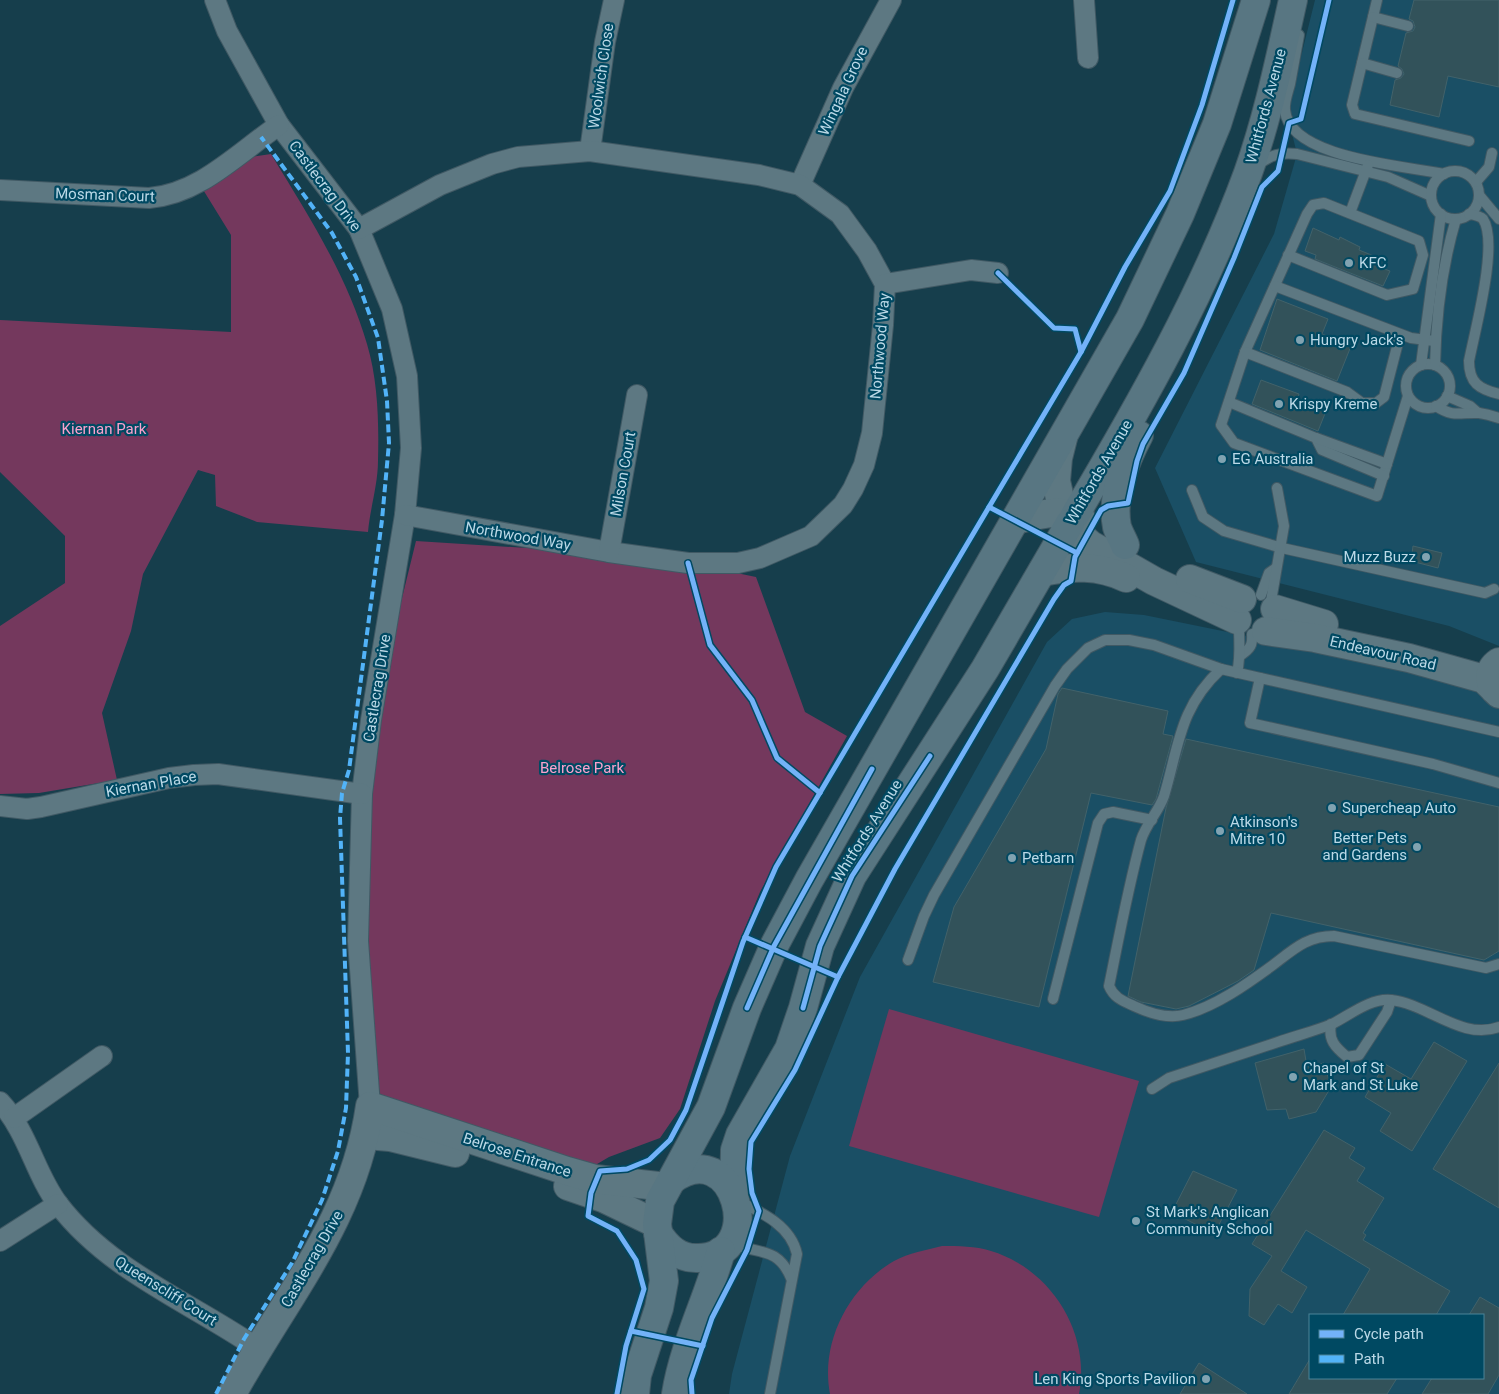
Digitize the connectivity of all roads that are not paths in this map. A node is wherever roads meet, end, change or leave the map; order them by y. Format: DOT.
graph roads {
  1 [pos="215,0"];
  2 [pos="614,0"];
  3 [pos="891,0"];
  4 [pos="1084,0"];
  5 [pos="1256,0"];
  6 [pos="1293,0"];
  7 [pos="1377,0"];
  8 [pos="1373,17"];
  9 [pos="1408,26"];
  10 [pos="1300,28"];
  11 [pos="1088,58"];
  12 [pos="1362,63"];
  13 [pos="1397,73"];
  14 [pos="279,125"];
  15 [pos="1469,141"];
  16 [pos="590,152"];
  17 [pos="1492,153"];
  18 [pos="1367,166"];
  19 [pos="1248,172"];
  20 [pos="1444,174"];
  21 [pos="1476,182"];
  22 [pos="800,185"];
  23 [pos="0,190"];
  24 [pos="1479,195"];
  25 [pos="1431,196"];
  26 [pos="1350,213"];
  27 [pos="1441,214"];
  28 [pos="1469,214"];
  29 [pos="1456,219"];
  30 [pos="1499,219"];
  31 [pos="359,229"];
  32 [pos="1499,239"];
  33 [pos="1494,249"];
  34 [pos="1288,255"];
  35 [pos="998,273"];
  36 [pos="885,284"];
  37 [pos="1275,286"];
  38 [pos="1400,334"];
  39 [pos="1424,341"];
  40 [pos="1434,341"];
  41 [pos="1171,344"];
  42 [pos="1245,352"];
  43 [pos="1421,365"];
  44 [pos="1435,365"];
  45 [pos="1499,394"];
  46 [pos="637,395"];
  47 [pos="1447,396"];
  48 [pos="1411,399"];
  49 [pos="1229,402"];
  50 [pos="1436,406"];
  51 [pos="1478,413"];
  52 [pos="1499,418"];
  53 [pos="1065,432"];
  54 [pos="1316,438"];
  55 [pos="1387,464"];
  56 [pos="1384,476"];
  57 [pos="1278,488"];
  58 [pos="1192,490"];
  59 [pos="405,515"];
  60 [pos="1071,517"];
  61 [pos="1015,520"];
  62 [pos="1125,545"];
  63 [pos="1282,548"];
  64 [pos="609,552"];
  65 [pos="1042,572"];
  66 [pos="1494,589"];
  67 [pos="1212,609"];
  68 [pos="1254,619"];
  69 [pos="1221,669"];
  70 [pos="1238,672"];
  71 [pos="1497,677"];
  72 [pos="1260,678"];
  73 [pos="1499,732"];
  74 [pos="1499,783"];
  75 [pos="362,794"];
  76 [pos="0,806"];
  77 [pos="1152,820"];
  78 [pos="908,960"];
  79 [pos="1499,964"];
  80 [pos="1053,999"];
  81 [pos="1390,1000"];
  82 [pos="1331,1024"];
  83 [pos="1499,1027"];
  84 [pos="102,1056"];
  85 [pos="1152,1089"];
  86 [pos="0,1102"];
  87 [pos="370,1106"];
  88 [pos="14,1118"];
  89 [pos="366,1135"];
  90 [pos="669,1184"];
  91 [pos="735,1196"];
  92 [pos="58,1204"];
  93 [pos="658,1229"];
  94 [pos="0,1241"];
  95 [pos="725,1247"];
  96 [pos="791,1278"];
  97 [pos="258,1348"];
  98 [pos="232,1394"];
  99 [pos="635,1394"];
  100 [pos="676,1394"];
  101 [pos="770,1394"];
  1 -- 14 [label="street, Castlecrag Drive"];
  2 -- 16 [label="street, Woolwich Close"];
  3 -- 22 [label="street, Wingala Grove"];
  4 -- 11 [label="street"];
  5 -- 53 [label="main road, Whitfords Avenue"];
  6 -- 19 [label="main road, Whitfords Avenue"];
  7 -- 8 [label="lane"];
  8 -- 9 [label="lane"];
  8 -- 12 [label="lane"];
  10 -- 18 [label="lane"];
  12 -- 13 [label="lane"];
  12 -- 15 [label="lane"];
  14 -- 23 [label="street, Mosman Court"];
  14 -- 31 [label="street, Castlecrag Drive"];
  16 -- 22 [label="street, Northwood Way"];
  16 -- 31 [label="street, Northwood Way"];
  17 -- 21 [label="lane"];
  18 -- 19 [label="lane"];
  18 -- 20 [label="lane"];
  18 -- 25 [label="lane"];
  18 -- 26 [label="lane"];
  19 -- 41 [label="main road, Whitfords Avenue"];
  20 -- 21 [label="lane"];
  20 -- 25 [label="lane"];
  21 -- 24 [label="lane"];
  22 -- 36 [label="street, Northwood Way"];
  24 -- 28 [label="lane"];
  24 -- 30 [label="lane"];
  25 -- 27 [label="lane"];
  26 -- 34 [label="lane"];
  26 -- 34 [label="lane"];
  27 -- 29 [label="lane"];
  27 -- 39 [label="lane"];
  28 -- 29 [label="lane"];
  28 -- 33 [label="lane"];
  29 -- 40 [label="lane"];
  31 -- 59 [label="street, Castlecrag Drive"];
  32 -- 33 [label="lane"];
  33 -- 45 [label="lane"];
  34 -- 37 [label="lane"];
  35 -- 36 [label="street"];
  36 -- 64 [label="street, Northwood Way"];
  37 -- 38 [label="lane"];
  37 -- 42 [label="lane"];
  38 -- 39 [label="lane"];
  38 -- 42 [label="lane"];
  39 -- 40 [label="lane"];
  39 -- 43 [label="lane"];
  40 -- 44 [label="lane"];
  41 -- 60 [label="main road, Whitfords Avenue"];
  41 -- 62 [label="main road"];
  42 -- 49 [label="lane"];
  43 -- 44 [label="lane"];
  43 -- 48 [label="lane"];
  44 -- 47 [label="lane"];
  46 -- 64 [label="street, Milson Court"];
  47 -- 50 [label="lane"];
  47 -- 51 [label="lane"];
  48 -- 50 [label="lane"];
  48 -- 55 [label="lane"];
  49 -- 54 [label="lane"];
  49 -- 56 [label="lane"];
  50 -- 51 [label="lane"];
  51 -- 52 [label="lane"];
  53 -- 60 [label="street, Endeavour Road"];
  53 -- 61 [label="main road, Whitfords Avenue"];
  54 -- 55 [label="lane"];
  54 -- 56 [label="lane"];
  55 -- 56 [label="lane"];
  57 -- 63 [label="lane"];
  58 -- 63 [label="lane"];
  59 -- 64 [label="street, Northwood Way"];
  59 -- 75 [label="street, Castlecrag Drive"];
  60 -- 61 [label="street"];
  60 -- 62 [label="street, Endeavour Road"];
  60 -- 65 [label="main road, Whitfords Avenue"];
  60 -- 67 [label="street, Endeavour Road"];
  61 -- 90 [label="main road, Whitfords Avenue"];
  62 -- 68 [label="street, Endeavour Road"];
  63 -- 66 [label="lane"];
  63 -- 68 [label="lane"];
  65 -- 67 [label="street"];
  65 -- 91 [label="main road, Whitfords Avenue"];
  67 -- 68 [label="street, Endeavour Road"];
  68 -- 70 [label="lane"];
  68 -- 71 [label="street, Endeavour Road"];
  69 -- 70 [label="lane"];
  69 -- 77 [label="lane"];
  69 -- 78 [label="lane"];
  70 -- 72 [label="lane"];
  72 -- 73 [label="lane"];
  72 -- 74 [label="lane"];
  75 -- 76 [label="street, Kiernan Place"];
  75 -- 87 [label="street, Castlecrag Drive"];
  77 -- 79 [label="lane"];
  77 -- 80 [label="lane"];
  81 -- 82 [label="lane"];
  81 -- 82 [label="lane"];
  81 -- 83 [label="lane"];
  82 -- 85 [label="lane"];
  84 -- 88 [label="street"];
  86 -- 88 [label="street, Queenscliff Court"];
  87 -- 89 [label="street, Castlecrag Drive"];
  87 -- 90 [label="street, Belrose Entrance"];
  88 -- 92 [label="street, Queenscliff Court"];
  89 -- 93 [label="street, Belrose Entrance"];
  89 -- 97 [label="street, Castlecrag Drive"];
  90 -- 91 [label="main road"];
  90 -- 93 [label="main road, Whitfords Avenue"];
  91 -- 95 [label="main road, Whitfords Avenue"];
  91 -- 96 [label="lane"];
  92 -- 94 [label="street"];
  92 -- 97 [label="street, Queenscliff Court"];
  93 -- 95 [label="main road"];
  93 -- 99 [label="main road, Whitfords Avenue"];
  95 -- 96 [label="lane"];
  95 -- 100 [label="main road, Whitfords Avenue"];
  96 -- 101 [label="lane"];
  97 -- 98 [label="street, Castlecrag Drive"];
}
